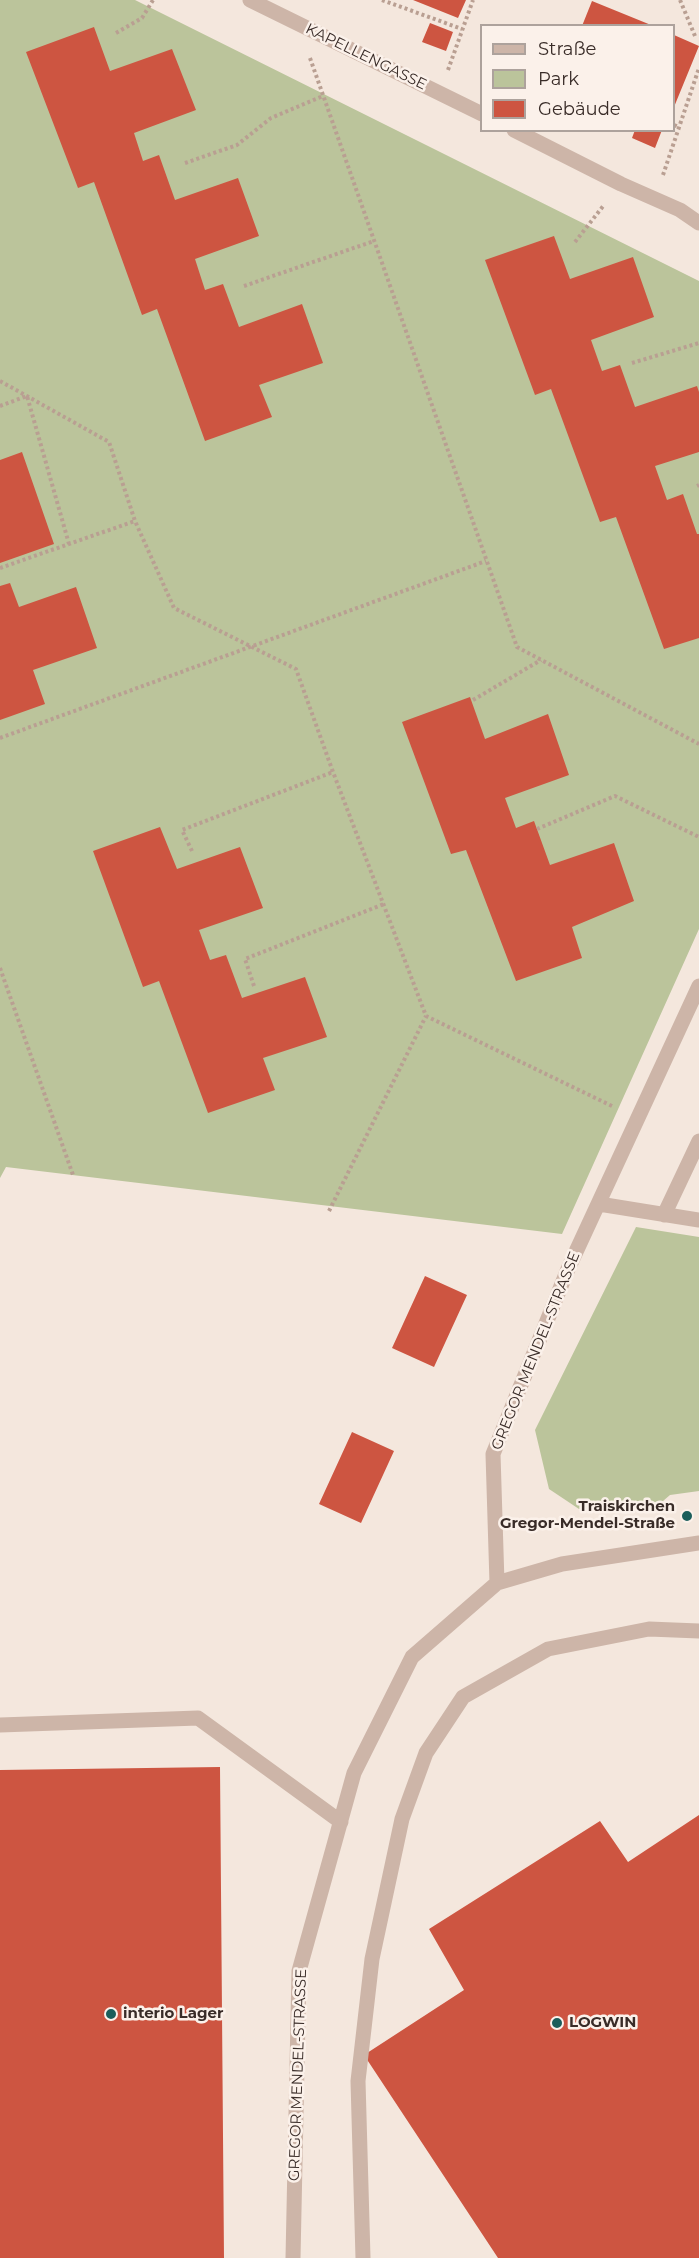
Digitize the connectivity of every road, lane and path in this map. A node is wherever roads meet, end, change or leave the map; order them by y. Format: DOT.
graph roads {
  1 [pos="153,0"];
  2 [pos="250,0"];
  3 [pos="382,0"];
  4 [pos="473,0"];
  5 [pos="680,0"];
  6 [pos="297,22"];
  7 [pos="462,29"];
  8 [pos="116,33"];
  9 [pos="695,36"];
  10 [pos="699,68"];
  11 [pos="440,93"];
  12 [pos="324,96"];
  13 [pos="480,113"];
  14 [pos="675,125"];
  15 [pos="679,127"];
  16 [pos="518,132"];
  17 [pos="185,163"];
  18 [pos="621,184"];
  19 [pos="655,198"];
  20 [pos="699,223"];
  21 [pos="374,241"];
  22 [pos="574,242"];
  23 [pos="244,286"];
  24 [pos="699,343"];
  25 [pos="632,363"];
  26 [pos="0,381"];
  27 [pos="27,396"];
  28 [pos="0,406"];
  29 [pos="135,521"];
  30 [pos="69,544"];
  31 [pos="486,561"];
  32 [pos="0,568"];
  33 [pos="252,647"];
  34 [pos="541,660"];
  35 [pos="473,699"];
  36 [pos="0,738"];
  37 [pos="699,744"];
  38 [pos="333,772"];
  39 [pos="537,829"];
  40 [pos="699,837"];
  41 [pos="192,851"];
  42 [pos="384,904"];
  43 [pos="0,968"];
  44 [pos="254,986"];
  45 [pos="699,986"];
  46 [pos="426,1016"];
  47 [pos="638,1119"];
  48 [pos="699,1141"];
  49 [pos="73,1175"];
  50 [pos="599,1204"];
  51 [pos="329,1211"];
  52 [pos="664,1215"];
  53 [pos="699,1220"];
  54 [pos="699,1543"];
  55 [pos="497,1583"];
  56 [pos="699,1630"];
  57 [pos="0,1725"];
  58 [pos="341,1822"];
  59 [pos="293,2258"];
  60 [pos="363,2258"];
  1 -- 8 [label="path"];
  2 -- 6 [label="street, KAPELLENGASSE"];
  3 -- 7 [label="path"];
  4 -- 7 [label="path"];
  5 -- 9 [label="path"];
  6 -- 11 [label="street, KAPELLENGASSE"];
  6 -- 12 [label="path"];
  7 -- 11 [label="path"];
  10 -- 15 [label="path"];
  11 -- 13 [label="street, KAPELLENGASSE"];
  12 -- 17 [label="path"];
  12 -- 21 [label="path"];
  14 -- 15 [label="path"];
  15 -- 19 [label="path"];
  16 -- 18 [label="street"];
  18 -- 19 [label="street"];
  18 -- 22 [label="path"];
  19 -- 20 [label="street"];
  21 -- 23 [label="path"];
  21 -- 31 [label="path"];
  24 -- 25 [label="path"];
  26 -- 27 [label="path"];
  27 -- 28 [label="path"];
  27 -- 29 [label="path"];
  27 -- 30 [label="path"];
  29 -- 30 [label="path"];
  29 -- 33 [label="path"];
  30 -- 32 [label="path"];
  31 -- 33 [label="path"];
  31 -- 34 [label="path"];
  33 -- 36 [label="path"];
  33 -- 38 [label="path"];
  34 -- 35 [label="path"];
  34 -- 37 [label="path"];
  38 -- 41 [label="path"];
  38 -- 42 [label="path"];
  39 -- 40 [label="path"];
  42 -- 44 [label="path"];
  42 -- 46 [label="path"];
  43 -- 49 [label="path"];
  45 -- 47 [label="street, GREGOR MENDEL-STRASSE"];
  46 -- 47 [label="path"];
  46 -- 51 [label="path"];
  47 -- 50 [label="street, GREGOR MENDEL-STRASSE"];
  48 -- 52 [label="street"];
  50 -- 52 [label="street"];
  50 -- 55 [label="street, GREGOR MENDEL-STRASSE"];
  52 -- 53 [label="street"];
  54 -- 55 [label="street"];
  55 -- 58 [label="street, GREGOR MENDEL-STRASSE"];
  56 -- 60 [label="street"];
  57 -- 58 [label="street"];
  58 -- 59 [label="street, GREGOR MENDEL-STRASSE"];
}
